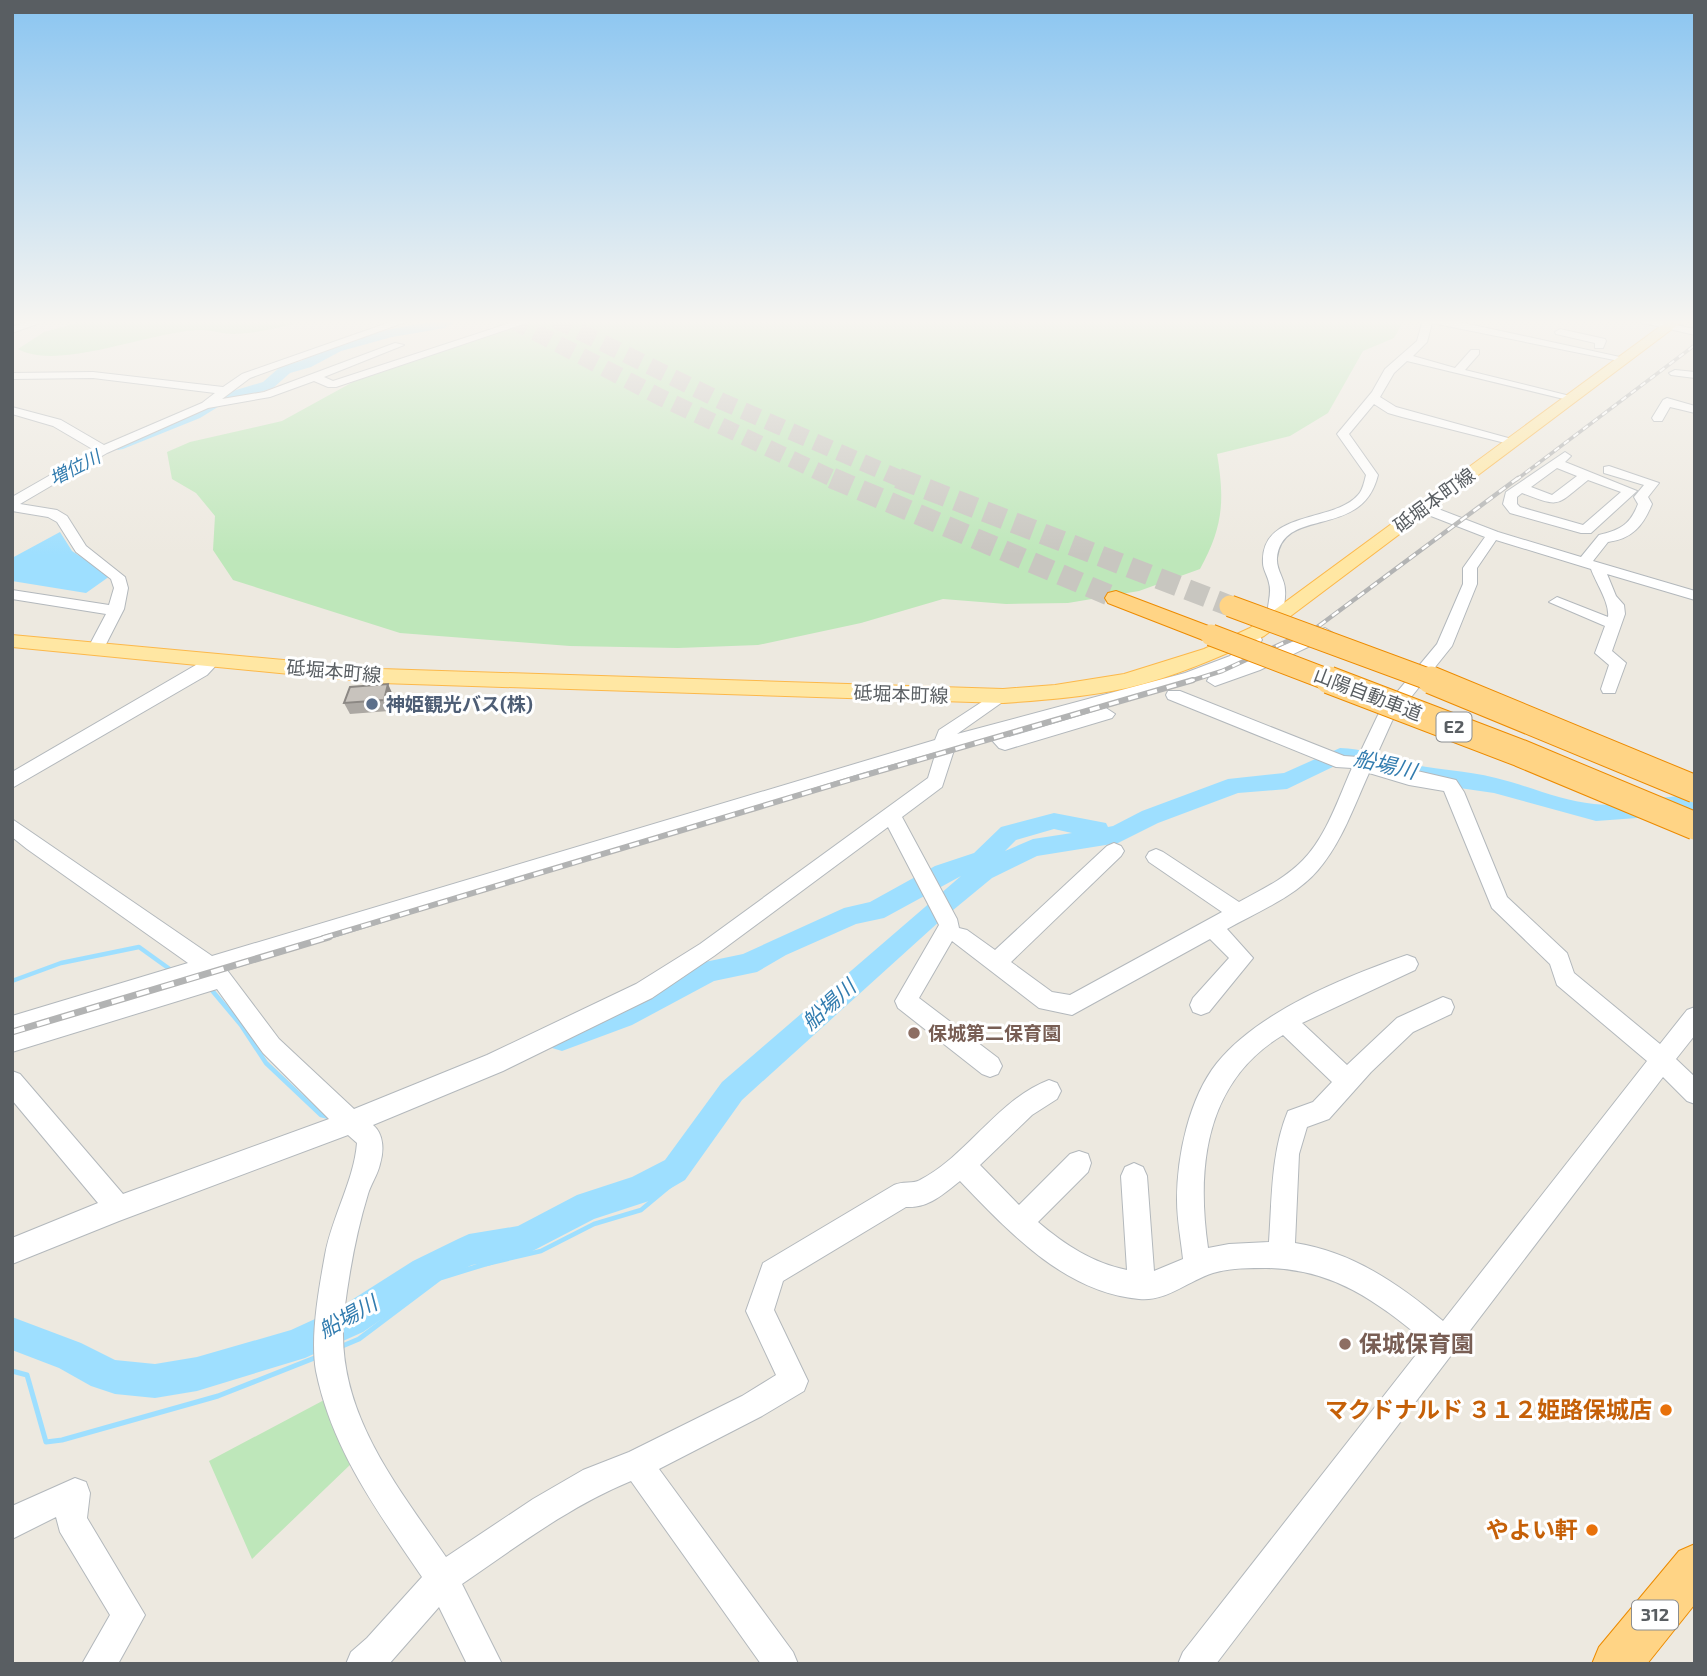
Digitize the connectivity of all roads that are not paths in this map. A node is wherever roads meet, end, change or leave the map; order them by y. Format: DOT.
graph roads {
  1 [pos="215,398"];
  2 [pos="251,398"];
  3 [pos="1373,398"];
  4 [pos="1572,398"];
  5 [pos="206,405"];
  6 [pos="12,410"];
  7 [pos="1695,410"];
  8 [pos="1658,418"];
  9 [pos="1513,441"];
  10 [pos="103,450"];
  11 [pos="1587,470"];
  12 [pos="1521,488"];
  13 [pos="12,505"];
  14 [pos="1423,508"];
  15 [pos="1543,534"];
  16 [pos="1493,535"];
  17 [pos="1590,565"];
  18 [pos="12,594"];
  19 [pos="1695,596"];
  20 [pos="1116,598"];
  21 [pos="1557,602"];
  22 [pos="1230,606"];
  23 [pos="116,609"];
  24 [pos="1275,617"];
  25 [pos="1612,624"];
  26 [pos="1257,632"];
  27 [pos="12,641"];
  28 [pos="96,648"];
  29 [pos="213,660"];
  30 [pos="1423,668"];
  31 [pos="1609,689"];
  32 [pos="1174,695"];
  33 [pos="1003,696"];
  34 [pos="995,732"];
  35 [pos="947,745"];
  36 [pos="1367,759"];
  37 [pos="1695,777"];
  38 [pos="12,781"];
  39 [pos="1695,789"];
  40 [pos="892,816"];
  41 [pos="12,826"];
  42 [pos="1695,827"];
  43 [pos="1114,851"];
  44 [pos="1156,857"];
  45 [pos="1240,913"];
  46 [pos="1213,928"];
  47 [pos="955,930"];
  48 [pos="995,963"];
  49 [pos="1407,964"];
  50 [pos="215,971"];
  51 [pos="1201,1005"];
  52 [pos="1443,1007"];
  53 [pos="1695,1017"];
  54 [pos="1284,1021"];
  55 [pos="12,1026"];
  56 [pos="12,1042"];
  57 [pos="1660,1062"];
  58 [pos="990,1066"];
  59 [pos="12,1082"];
  60 [pos="1348,1082"];
  61 [pos="1049,1091"];
  62 [pos="1695,1093"];
  63 [pos="352,1122"];
  64 [pos="1079,1163"];
  65 [pos="962,1165"];
  66 [pos="1133,1176"];
  67 [pos="119,1208"];
  68 [pos="1019,1223"];
  69 [pos="12,1251"];
  70 [pos="1281,1254"];
  71 [pos="1197,1266"];
  72 [pos="1142,1286"];
  73 [pos="1444,1339"];
  74 [pos="637,1464"];
  75 [pos="12,1524"];
  76 [pos="1695,1567"];
  77 [pos="442,1579"];
  78 [pos="99,1664"];
  79 [pos="363,1664"];
  80 [pos="485,1664"];
  81 [pos="781,1664"];
  82 [pos="1195,1664"];
  83 [pos="1615,1664"];
  1 -- 5 [label="street"];
  2 -- 5 [label="street"];
  3 -- 9 [label="street"];
  3 -- 24 [label="street"];
  4 -- 9 [label="main road, 砥堀本町線"];
  5 -- 10 [label="street"];
  6 -- 10 [label="street"];
  7 -- 8 [label="street"];
  9 -- 14 [label="main road, 砥堀本町線"];
  10 -- 13 [label="street"];
  11 -- 12 [label="street"];
  11 -- 12 [label="street"];
  11 -- 15 [label="street"];
  11 -- 17 [label="street"];
  12 -- 15 [label="street"];
  13 -- 23 [label="street"];
  14 -- 16 [label="street"];
  14 -- 24 [label="main road, 砥堀本町線"];
  15 -- 16 [label="street"];
  15 -- 17 [label="street"];
  16 -- 30 [label="street"];
  17 -- 19 [label="street"];
  17 -- 25 [label="street"];
  18 -- 23 [label="street"];
  20 -- 42 [label="highway, 山陽自動車道 / E2, bridge"];
  21 -- 25 [label="street"];
  22 -- 39 [label="highway, 山陽自動車道 / E2, bridge"];
  23 -- 28 [label="street"];
  24 -- 26 [label="main road, 砥堀本町線"];
  25 -- 31 [label="street"];
  26 -- 33 [label="main road, 砥堀本町線"];
  26 -- 34 [label="street"];
  27 -- 28 [label="main road, 砥堀本町線"];
  28 -- 29 [label="main road, 砥堀本町線"];
  29 -- 33 [label="main road, 砥堀本町線"];
  29 -- 38 [label="street"];
  30 -- 32 [label="street"];
  30 -- 36 [label="street"];
  30 -- 37 [label="street"];
  32 -- 34 [label="street"];
  32 -- 36 [label="street"];
  33 -- 35 [label="street"];
  34 -- 35 [label="street"];
  35 -- 40 [label="street"];
  35 -- 50 [label="street"];
  36 -- 45 [label="street"];
  36 -- 57 [label="street"];
  40 -- 47 [label="street"];
  40 -- 63 [label="street"];
  41 -- 50 [label="street"];
  43 -- 48 [label="street"];
  44 -- 45 [label="street"];
  45 -- 46 [label="street"];
  46 -- 48 [label="street"];
  46 -- 51 [label="street"];
  47 -- 48 [label="street"];
  47 -- 58 [label="street"];
  49 -- 54 [label="street"];
  50 -- 55 [label="street"];
  50 -- 56 [label="street"];
  50 -- 63 [label="street"];
  52 -- 60 [label="street"];
  53 -- 57 [label="street"];
  54 -- 60 [label="street"];
  54 -- 71 [label="street"];
  57 -- 62 [label="street"];
  57 -- 73 [label="street"];
  59 -- 67 [label="street"];
  60 -- 70 [label="street"];
  61 -- 65 [label="street"];
  63 -- 67 [label="street"];
  63 -- 77 [label="street"];
  64 -- 68 [label="street"];
  65 -- 68 [label="street"];
  65 -- 74 [label="street"];
  66 -- 72 [label="street"];
  67 -- 69 [label="street"];
  68 -- 72 [label="street"];
  70 -- 71 [label="street"];
  70 -- 73 [label="street"];
  71 -- 72 [label="street"];
  73 -- 82 [label="street"];
  74 -- 77 [label="street"];
  74 -- 81 [label="street"];
  75 -- 78 [label="street"];
  76 -- 83 [label="highway, 312"];
  77 -- 79 [label="street"];
  77 -- 80 [label="street"];
}
